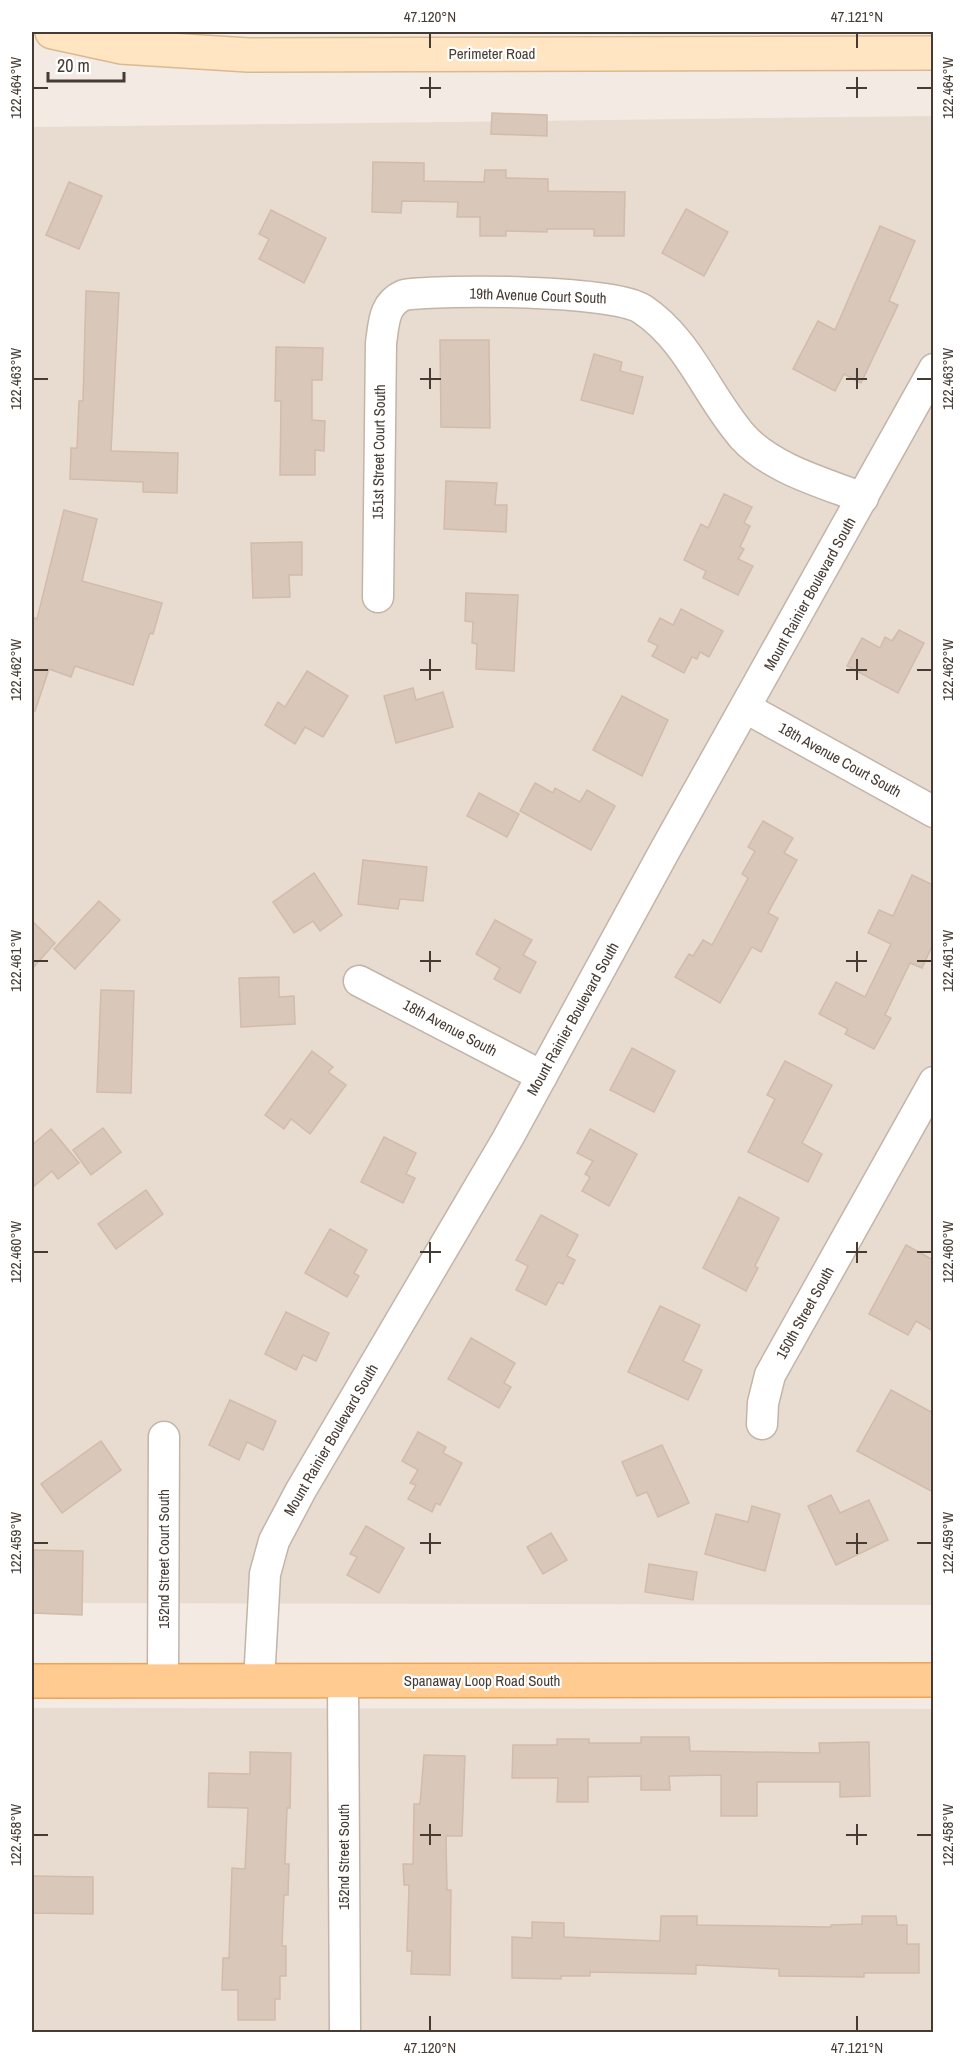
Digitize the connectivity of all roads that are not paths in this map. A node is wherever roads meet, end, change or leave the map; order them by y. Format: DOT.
graph roads {
  1 [pos="52,32"];
  2 [pos="933,53"];
  3 [pos="388,307"];
  4 [pos="933,369"];
  5 [pos="863,498"];
  6 [pos="378,597"];
  7 [pos="746,708"];
  8 [pos="933,812"];
  9 [pos="359,981"];
  10 [pos="542,1076"];
  11 [pos="933,1082"];
  12 [pos="762,1424"];
  13 [pos="164,1437"];
  14 [pos="933,1680"];
  15 [pos="32,1681"];
  16 [pos="163,1681"];
  17 [pos="259,1681"];
  18 [pos="343,1681"];
  19 [pos="345,2032"];
  1 -- 2 [label="street, Perimeter Road"];
  3 -- 5 [label="street, 19th Avenue Court South"];
  3 -- 6 [label="street, 151st Street Court South"];
  4 -- 5 [label="street, Mount Rainier Boulevard South"];
  5 -- 7 [label="street, Mount Rainier Boulevard South"];
  7 -- 8 [label="street, 18th Avenue Court South"];
  7 -- 10 [label="street, Mount Rainier Boulevard South"];
  9 -- 10 [label="street, 18th Avenue South"];
  10 -- 17 [label="street, Mount Rainier Boulevard South"];
  11 -- 12 [label="street, 150th Street South"];
  13 -- 16 [label="street, 152nd Street Court South"];
  14 -- 18 [label="main road, Spanaway Loop Road South"];
  15 -- 16 [label="main road, Spanaway Loop Road South"];
  16 -- 17 [label="main road, Spanaway Loop Road South"];
  17 -- 18 [label="main road, Spanaway Loop Road South"];
  18 -- 19 [label="street, 152nd Street South"];
}
